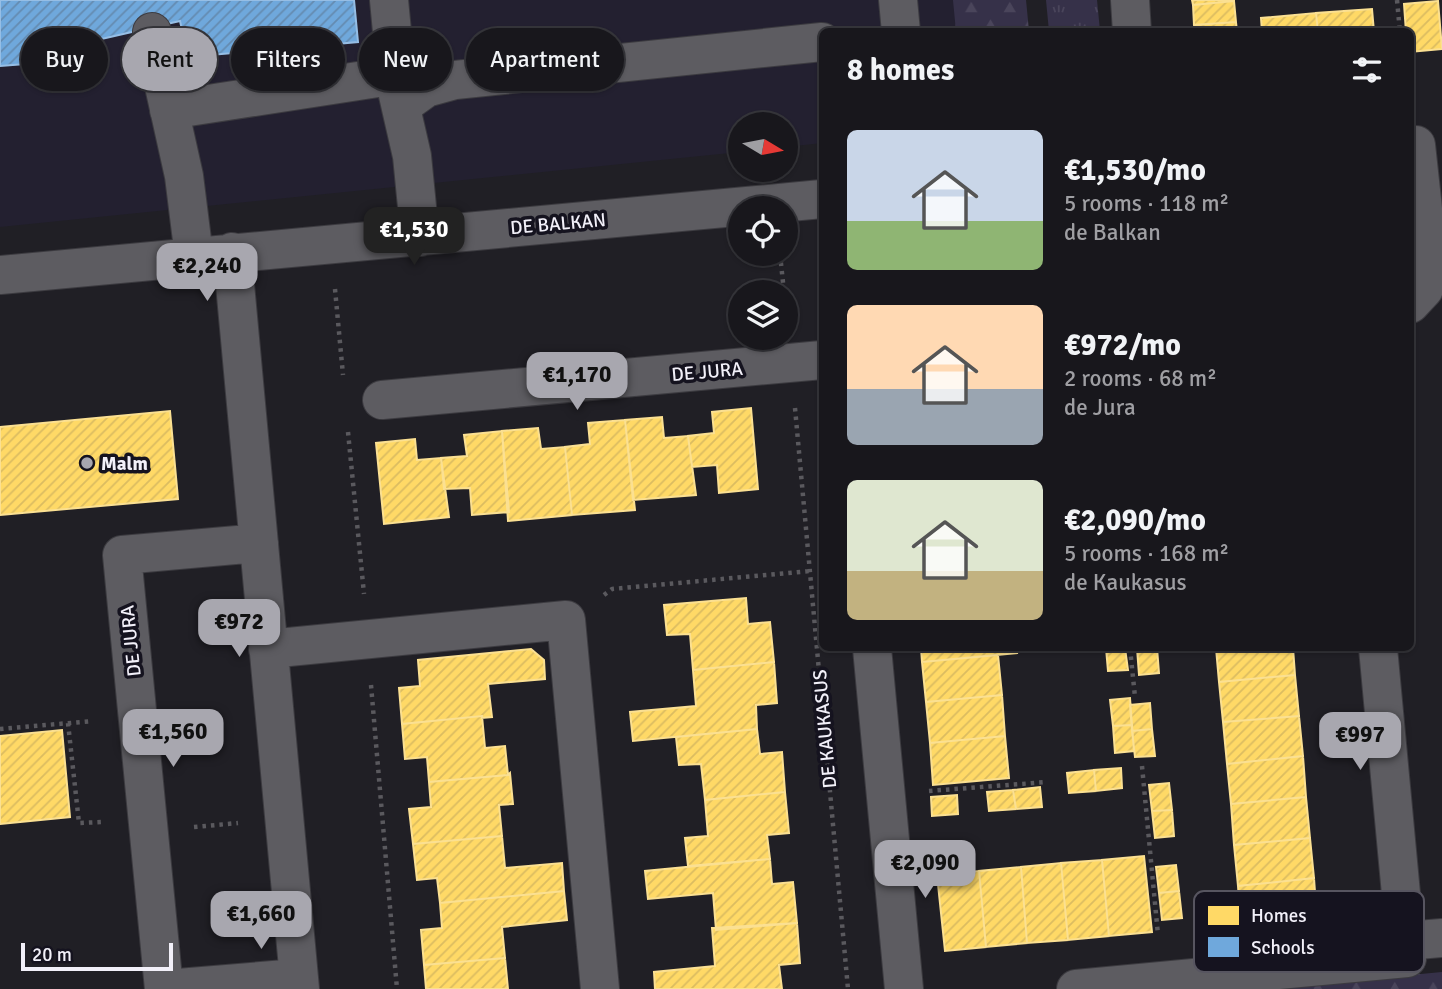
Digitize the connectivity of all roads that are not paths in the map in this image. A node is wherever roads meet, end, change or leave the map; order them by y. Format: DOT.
graph roads {
  1 [pos="389,0"];
  2 [pos="898,0"];
  3 [pos="1129,0"];
  4 [pos="392,28"];
  5 [pos="901,28"];
  6 [pos="1132,28"];
  7 [pos="819,42"];
  8 [pos="359,79"];
  9 [pos="452,81"];
  10 [pos="165,91"];
  11 [pos="399,91"];
  12 [pos="169,110"];
  13 [pos="1423,144"];
  14 [pos="819,199"];
  15 [pos="420,236"];
  16 [pos="232,252"];
  17 [pos="194,256"];
  18 [pos="0,275"];
  19 [pos="1427,287"];
  20 [pos="819,360"];
  21 [pos="382,401"];
  22 [pos="259,542"];
  23 [pos="268,649"];
  24 [pos="872,651"];
  25 [pos="1378,651"];
  26 [pos="1416,891"];
  27 [pos="1258,972"];
  28 [pos="299,983"];
  29 [pos="165,989"];
  30 [pos="600,989"];
  31 [pos="904,989"];
  32 [pos="1076,989"];
  1 -- 4 [label="street"];
  2 -- 5 [label="street"];
  3 -- 6 [label="street"];
  7 -- 9 [label="street"];
  8 -- 12 [label="street"];
  10 -- 12 [label="street"];
  11 -- 15 [label="street"];
  12 -- 17 [label="street"];
  13 -- 19 [label="street"];
  14 -- 15 [label="street, DE BALKAN"];
  15 -- 16 [label="street, DE BALKAN"];
  16 -- 17 [label="street, DE BALKAN"];
  16 -- 22 [label="street, DE JURA"];
  17 -- 18 [label="street, DE BALKAN"];
  20 -- 21 [label="street, DE JURA"];
  22 -- 23 [label="street, DE JURA"];
  22 -- 29 [label="street, DE JURA"];
  23 -- 28 [label="street, DE JURA"];
  23 -- 30 [label="street"];
  24 -- 31 [label="street"];
  25 -- 26 [label="street"];
  27 -- 32 [label="street"];
  28 -- 29 [label="street, DE JURA"];
}
